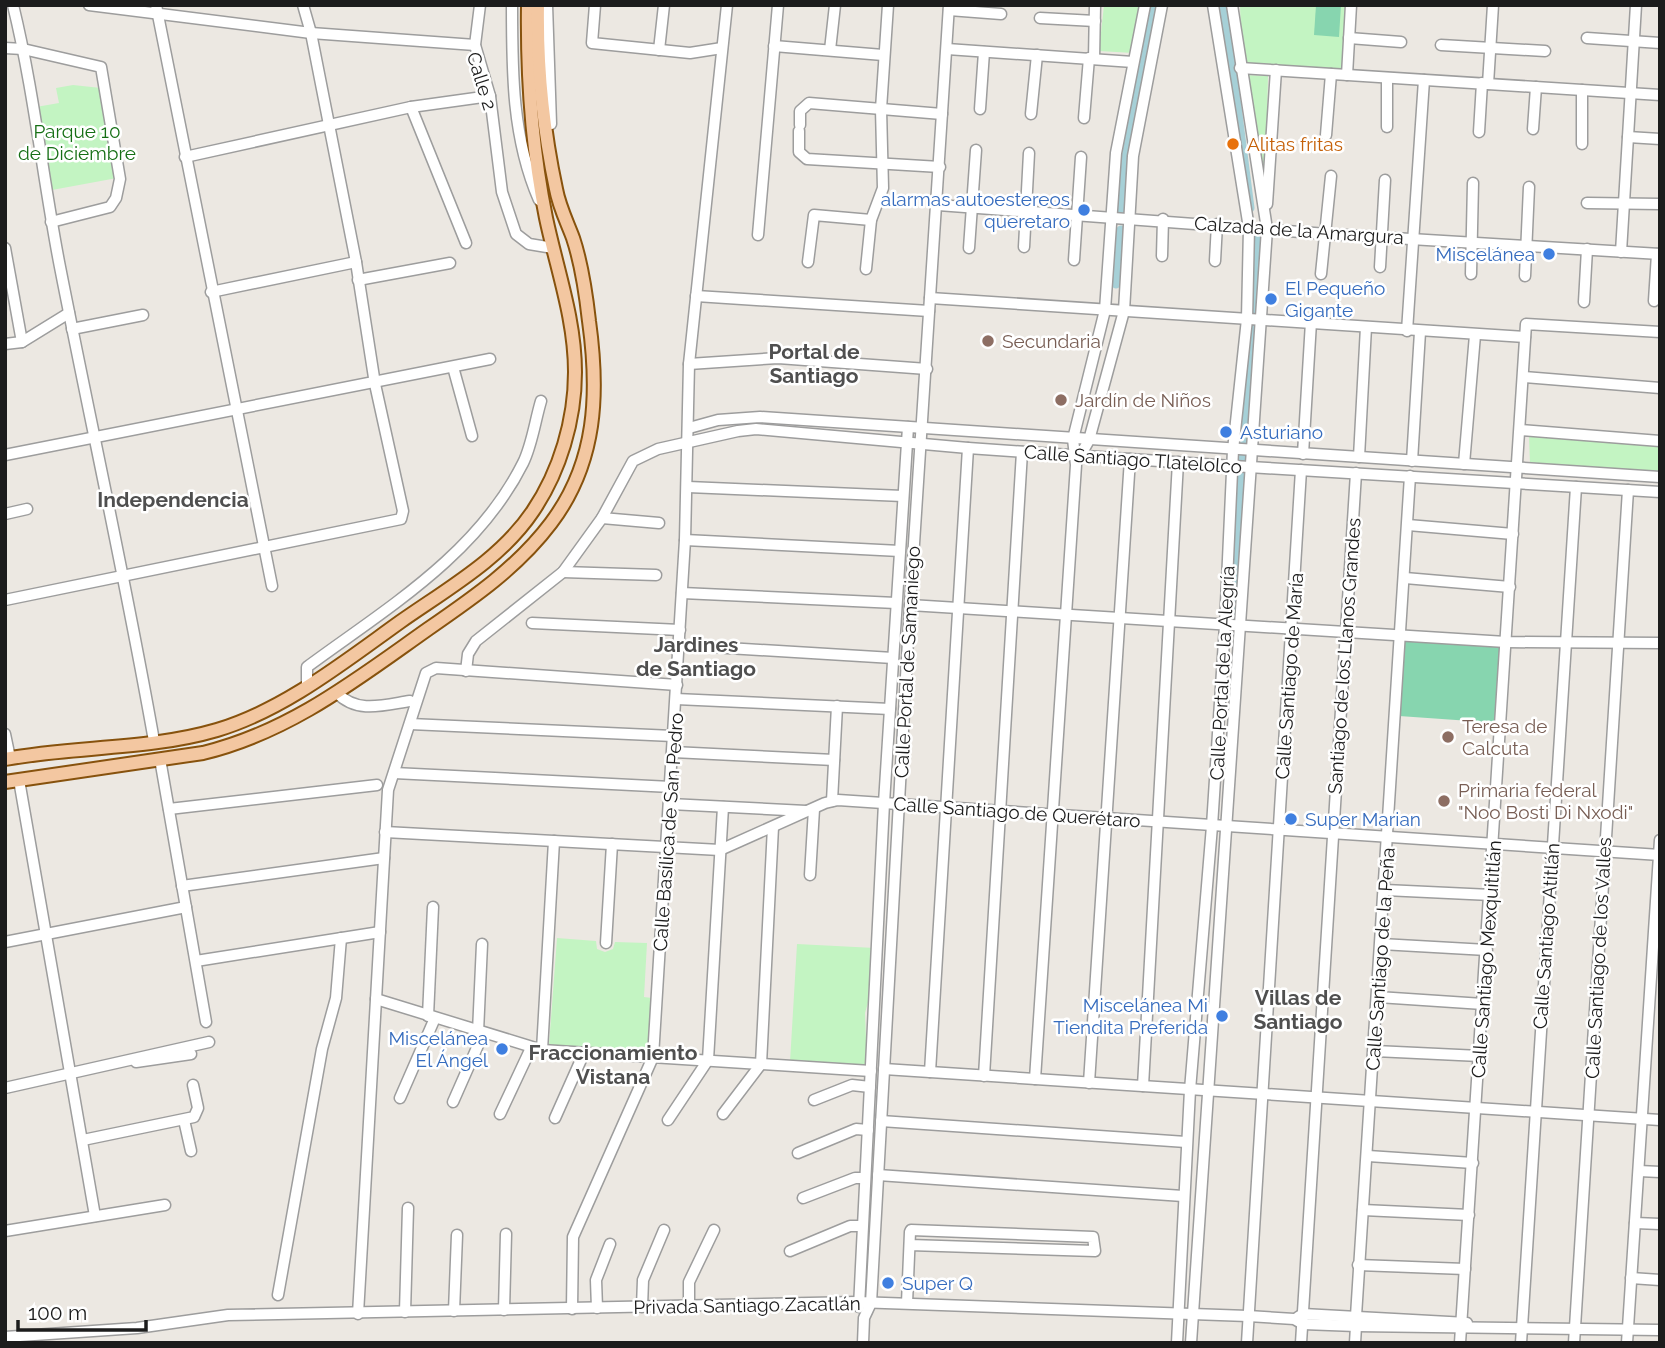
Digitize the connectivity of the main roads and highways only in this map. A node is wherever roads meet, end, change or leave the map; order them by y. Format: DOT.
graph roads {
  1 [pos="528,5"];
  2 [pos="538,5"];
  3 [pos="7,758"];
  4 [pos="5,782"];
  1 -- 3 [label="main road"];
  2 -- 4 [label="main road"];
}
